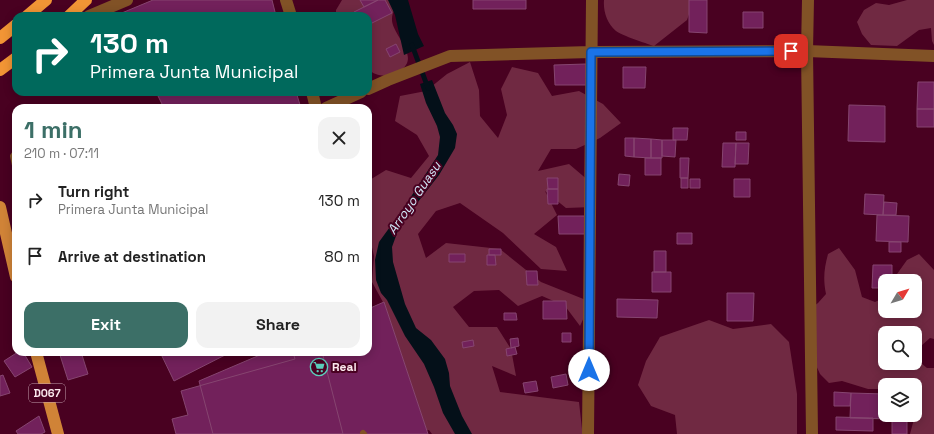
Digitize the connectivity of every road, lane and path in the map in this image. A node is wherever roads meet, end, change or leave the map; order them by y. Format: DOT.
graph roads {
  1 [pos="46,0"];
  2 [pos="86,0"];
  3 [pos="127,0"];
  4 [pos="286,0"];
  5 [pos="592,0"];
  6 [pos="808,0"];
  7 [pos="32,12"];
  8 [pos="73,12"];
  9 [pos="98,12"];
  10 [pos="289,12"];
  11 [pos="12,28"];
  12 [pos="0,38"];
  13 [pos="807,51"];
  14 [pos="591,52"];
  15 [pos="934,56"];
  16 [pos="12,61"];
  17 [pos="0,70"];
  18 [pos="372,87"];
  19 [pos="352,96"];
  20 [pos="335,104"];
  21 [pos="0,207"];
  22 [pos="12,258"];
  23 [pos="37,356"];
  24 [pos="58,434"];
  25 [pos="588,434"];
  26 [pos="812,434"];
  1 -- 7 [label="highway"];
  2 -- 8 [label="highway"];
  3 -- 9 [label="street"];
  4 -- 10 [label="street"];
  5 -- 14 [label="street"];
  6 -- 13 [label="street"];
  11 -- 12 [label="highway"];
  13 -- 14 [label="street"];
  13 -- 15 [label="street"];
  13 -- 26 [label="street"];
  14 -- 18 [label="street"];
  14 -- 25 [label="street"];
  16 -- 17 [label="highway"];
  19 -- 20 [label="street"];
  21 -- 22 [label="main road"];
  23 -- 24 [label="main road, D067"];
}
